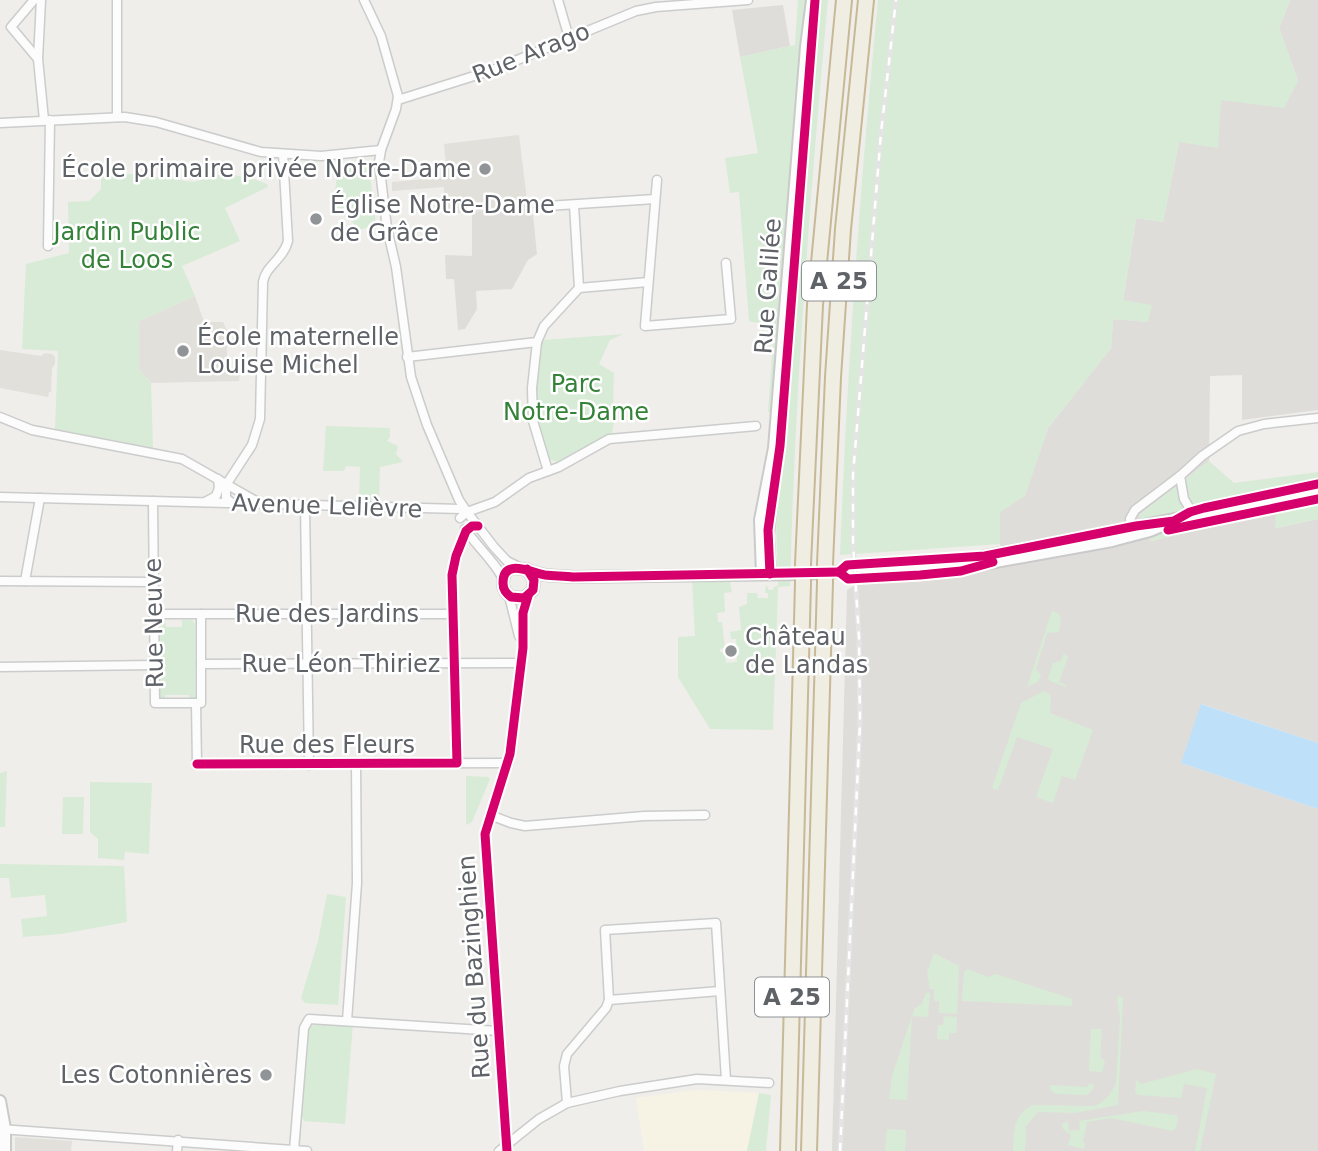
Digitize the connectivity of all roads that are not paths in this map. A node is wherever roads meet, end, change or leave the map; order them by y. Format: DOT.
graph roads {
  1 [pos="34,0"];
  2 [pos="41,0"];
  3 [pos="117,0"];
  4 [pos="364,0"];
  5 [pos="558,0"];
  6 [pos="748,0"];
  7 [pos="804,0"];
  8 [pos="812,0"];
  9 [pos="844,0"];
  10 [pos="866,0"];
  11 [pos="569,38"];
  12 [pos="806,47"];
  13 [pos="38,60"];
  14 [pos="398,100"];
  15 [pos="117,117"];
  16 [pos="47,120"];
  17 [pos="0,122"];
  18 [pos="381,150"];
  19 [pos="283,154"];
  20 [pos="657,180"];
  21 [pos="655,199"];
  22 [pos="573,205"];
  23 [pos="547,206"];
  24 [pos="47,246"];
  25 [pos="726,263"];
  26 [pos="648,282"];
  27 [pos="579,288"];
  28 [pos="537,342"];
  29 [pos="407,357"];
  30 [pos="0,417"];
  31 [pos="1318,418"];
  32 [pos="756,426"];
  33 [pos="548,471"];
  34 [pos="1180,476"];
  35 [pos="218,479"];
  36 [pos="226,485"];
  37 [pos="1318,491"];
  38 [pos="0,497"];
  39 [pos="40,498"];
  40 [pos="153,501"];
  41 [pos="202,503"];
  42 [pos="233,504"];
  43 [pos="273,505"];
  44 [pos="305,506"];
  45 [pos="451,510"];
  46 [pos="467,512"];
  47 [pos="1195,517"];
  48 [pos="460,518"];
  49 [pos="478,526"];
  50 [pos="466,531"];
  51 [pos="1131,532"];
  52 [pos="523,568"];
  53 [pos="766,574"];
  54 [pos="573,577"];
  55 [pos="797,579"];
  56 [pos="0,581"];
  57 [pos="25,581"];
  58 [pos="154,582"];
  59 [pos="503,582"];
  60 [pos="531,593"];
  61 [pos="509,596"];
  62 [pos="154,614"];
  63 [pos="201,614"];
  64 [pos="307,614"];
  65 [pos="453,614"];
  66 [pos="522,663"];
  67 [pos="201,664"];
  68 [pos="307,664"];
  69 [pos="455,664"];
  70 [pos="155,665"];
  71 [pos="0,667"];
  72 [pos="196,703"];
  73 [pos="457,763"];
  74 [pos="508,763"];
  75 [pos="356,764"];
  76 [pos="309,765"];
  77 [pos="705,815"];
  78 [pos="490,816"];
  79 [pos="720,991"];
  80 [pos="610,1000"];
  81 [pos="347,1021"];
  82 [pos="498,1031"];
  83 [pos="726,1080"];
  84 [pos="769,1083"];
  85 [pos="0,1101"];
  86 [pos="567,1103"];
  87 [pos="785,1115"];
  88 [pos="3,1129"];
  89 [pos="178,1140"];
  90 [pos="504,1149"];
  91 [pos="294,1150"];
  92 [pos="5,1151"];
  93 [pos="177,1151"];
  94 [pos="307,1151"];
  95 [pos="779,1151"];
  96 [pos="788,1151"];
  97 [pos="809,1151"];
  1 -- 13 [label="street"];
  2 -- 13 [label="street"];
  3 -- 15 [label="street"];
  4 -- 14 [label="street"];
  5 -- 11 [label="street"];
  6 -- 11 [label="street, Rue Arago"];
  7 -- 12 [label="street, Rue Galilée"];
  8 -- 12 [label="street, Rue Galilée"];
  9 -- 55 [label="highway, A 25, bridge"];
  10 -- 97 [label="highway, A 25, bridge"];
  11 -- 14 [label="street, Rue Arago"];
  12 -- 53 [label="street, Rue Galilée"];
  13 -- 16 [label="street"];
  14 -- 18 [label="street"];
  15 -- 16 [label="street"];
  15 -- 19 [label="street"];
  16 -- 17 [label="street"];
  16 -- 24 [label="street"];
  18 -- 19 [label="street"];
  18 -- 29 [label="street"];
  19 -- 36 [label="street"];
  20 -- 21 [label="street"];
  21 -- 22 [label="street"];
  21 -- 26 [label="street"];
  22 -- 23 [label="street"];
  22 -- 27 [label="street"];
  25 -- 26 [label="street"];
  26 -- 27 [label="street"];
  27 -- 28 [label="street"];
  28 -- 29 [label="street"];
  28 -- 33 [label="street"];
  29 -- 46 [label="street"];
  30 -- 35 [label="street"];
  31 -- 34 [label="street"];
  32 -- 33 [label="street"];
  33 -- 46 [label="street"];
  34 -- 47 [label="street"];
  34 -- 51 [label="street"];
  35 -- 36 [label="street"];
  35 -- 41 [label="street, Avenue Lelièvre"];
  36 -- 42 [label="street"];
  36 -- 43 [label="street"];
  37 -- 47 [label="street"];
  38 -- 39 [label="street, Avenue Lelièvre"];
  39 -- 40 [label="street, Avenue Lelièvre"];
  39 -- 57 [label="street"];
  40 -- 41 [label="street, Avenue Lelièvre"];
  40 -- 58 [label="street, Rue Neuve"];
  41 -- 42 [label="street, Avenue Lelièvre"];
  42 -- 43 [label="street, Avenue Lelièvre"];
  43 -- 44 [label="street, Avenue Lelièvre"];
  44 -- 45 [label="street, Avenue Lelièvre"];
  44 -- 64 [label="street"];
  45 -- 46 [label="street"];
  45 -- 48 [label="street"];
  46 -- 48 [label="street"];
  46 -- 49 [label="street"];
  47 -- 51 [label="street"];
  48 -- 50 [label="street"];
  49 -- 50 [label="street"];
  49 -- 52 [label="street"];
  50 -- 59 [label="street"];
  50 -- 65 [label="street"];
  51 -- 55 [label="street"];
  52 -- 54 [label="street"];
  52 -- 59 [label="street"];
  52 -- 60 [label="street"];
  53 -- 54 [label="street"];
  53 -- 55 [label="street"];
  54 -- 60 [label="street"];
  55 -- 87 [label="highway, A 25"];
  56 -- 57 [label="street"];
  57 -- 58 [label="street"];
  58 -- 62 [label="street, Rue Neuve"];
  59 -- 61 [label="street"];
  60 -- 61 [label="street"];
  60 -- 66 [label="street, Rue du Bazinghien"];
  61 -- 66 [label="street, Rue du Bazinghien"];
  62 -- 63 [label="street, Rue des Jardins"];
  62 -- 70 [label="street, Rue Neuve"];
  63 -- 64 [label="street, Rue des Jardins"];
  63 -- 67 [label="street, Rue des Fleurs"];
  64 -- 65 [label="street, Rue des Jardins"];
  64 -- 68 [label="street"];
  65 -- 69 [label="street"];
  66 -- 69 [label="street, Rue Léon Thiriez"];
  66 -- 74 [label="street, Rue du Bazinghien"];
  67 -- 68 [label="street, Rue Léon Thiriez"];
  67 -- 72 [label="street, Rue des Fleurs"];
  68 -- 69 [label="street, Rue Léon Thiriez"];
  68 -- 76 [label="street"];
  69 -- 73 [label="street"];
  70 -- 71 [label="street"];
  70 -- 72 [label="street, Rue Neuve"];
  72 -- 76 [label="street, Rue des Fleurs"];
  73 -- 74 [label="street, Rue des Fleurs"];
  73 -- 75 [label="street, Rue des Fleurs"];
  74 -- 78 [label="street, Rue du Bazinghien"];
  75 -- 76 [label="street, Rue des Fleurs"];
  75 -- 81 [label="street"];
  77 -- 78 [label="street"];
  78 -- 82 [label="street, Rue du Bazinghien"];
  79 -- 80 [label="street"];
  79 -- 80 [label="street"];
  79 -- 83 [label="street"];
  80 -- 86 [label="street"];
  81 -- 82 [label="street"];
  81 -- 91 [label="street"];
  82 -- 90 [label="street, Rue du Bazinghien"];
  83 -- 84 [label="street"];
  83 -- 86 [label="street"];
  85 -- 88 [label="street"];
  86 -- 90 [label="street"];
  87 -- 95 [label="highway"];
  87 -- 96 [label="highway"];
  88 -- 89 [label="street"];
  88 -- 92 [label="street"];
  89 -- 91 [label="street"];
  89 -- 93 [label="street"];
  91 -- 94 [label="street"];
}
